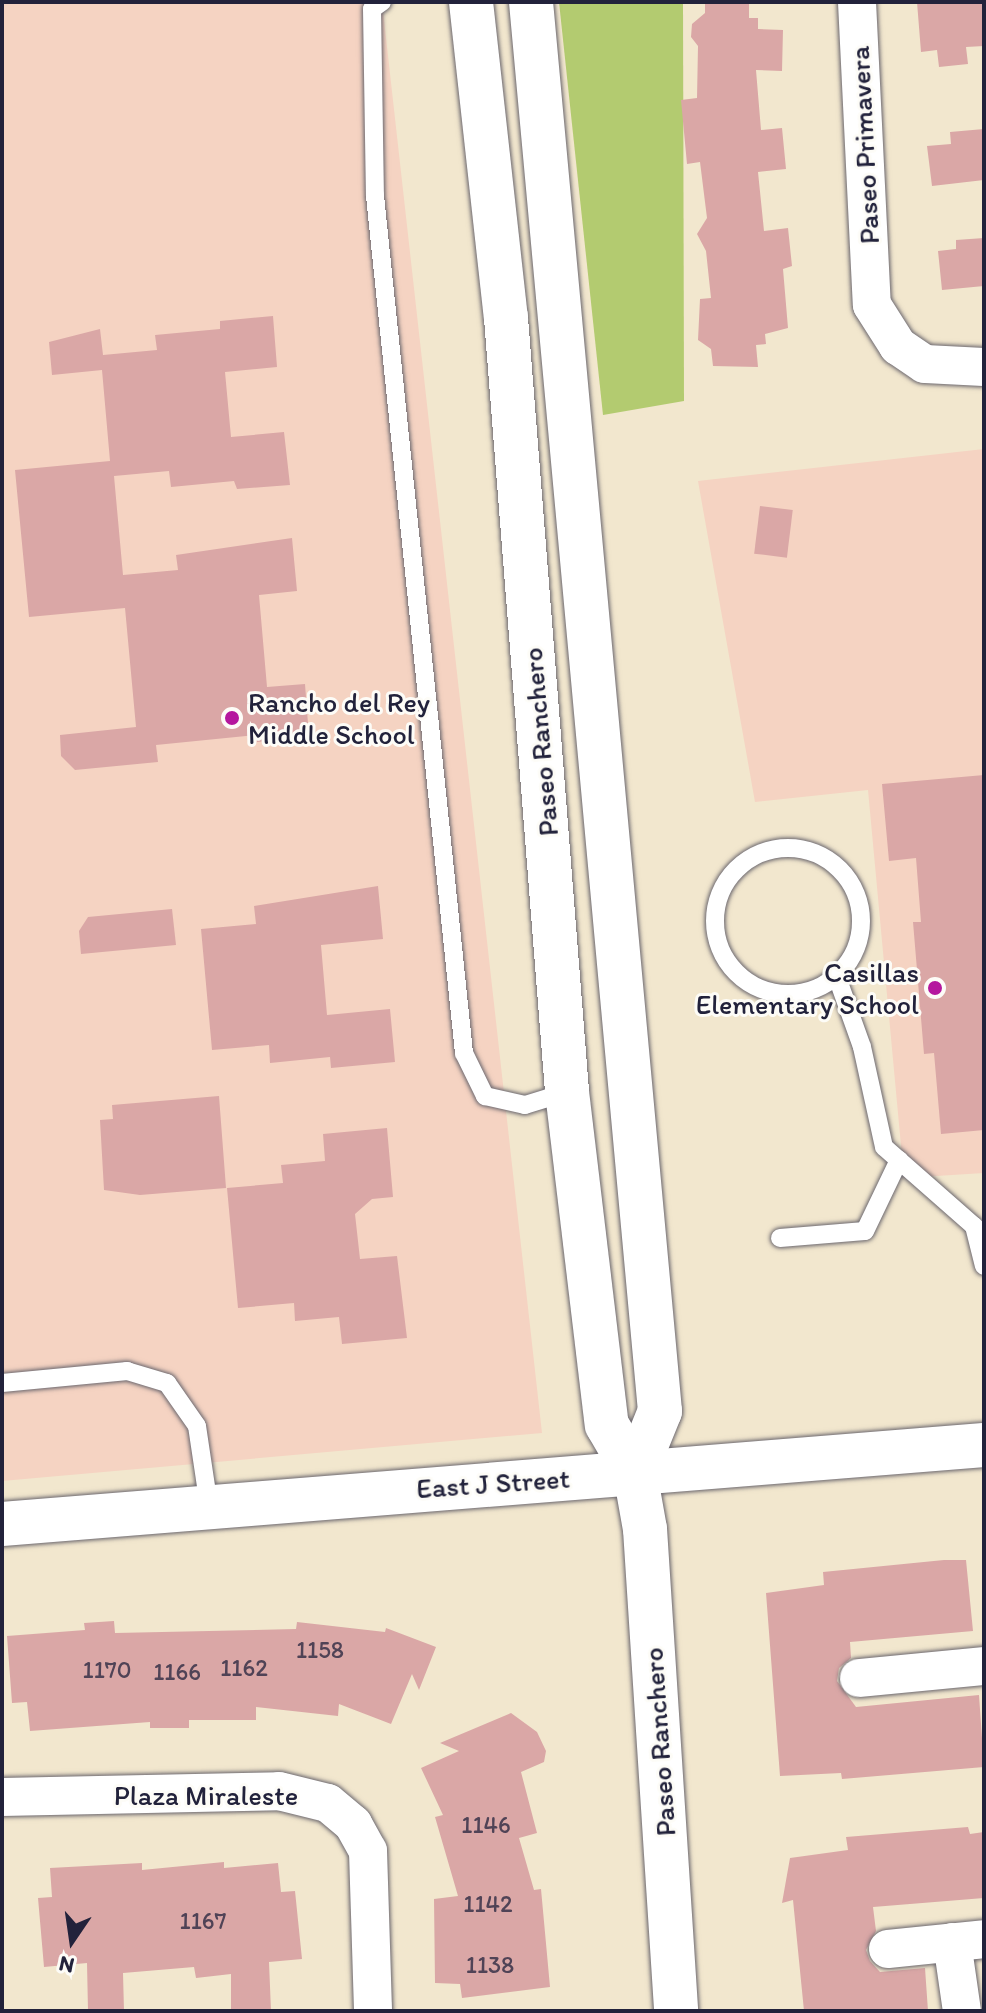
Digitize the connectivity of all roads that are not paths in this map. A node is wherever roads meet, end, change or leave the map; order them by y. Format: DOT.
graph roads {
  1 [pos="382,2"];
  2 [pos="471,2"];
  3 [pos="531,2"];
  4 [pos="857,2"];
  5 [pos="984,367"];
  6 [pos="606,828"];
  7 [pos="837,977"];
  8 [pos="567,1092"];
  9 [pos="899,1160"];
  10 [pos="780,1238"];
  11 [pos="984,1266"];
  12 [pos="2,1383"];
  13 [pos="984,1445"];
  14 [pos="635,1473"];
  15 [pos="209,1506"];
  16 [pos="2,1524"];
  17 [pos="984,1666"];
  18 [pos="859,1678"];
  19 [pos="2,1797"];
  20 [pos="968,1940"];
  21 [pos="888,1949"];
  22 [pos="373,2011"];
  23 [pos="676,2011"];
  24 [pos="962,2011"];
  1 -- 8 [label="lane"];
  2 -- 8 [label="main road, Paseo Ranchero"];
  3 -- 6 [label="main road, Paseo Ranchero"];
  4 -- 5 [label="street, Paseo Primavera"];
  6 -- 8 [label="main road"];
  6 -- 14 [label="main road, Paseo Ranchero"];
  7 -- 7 [label="lane"];
  7 -- 9 [label="lane"];
  8 -- 14 [label="main road, Paseo Ranchero"];
  9 -- 10 [label="lane"];
  9 -- 11 [label="lane"];
  12 -- 15 [label="lane"];
  13 -- 14 [label="main road, East J Street"];
  14 -- 15 [label="main road, East J Street"];
  14 -- 23 [label="main road, Paseo Ranchero"];
  15 -- 16 [label="main road, East J Street"];
  17 -- 18 [label="street"];
  19 -- 22 [label="street, Plaza Miraleste"];
  20 -- 21 [label="street"];
  20 -- 24 [label="street"];
}
